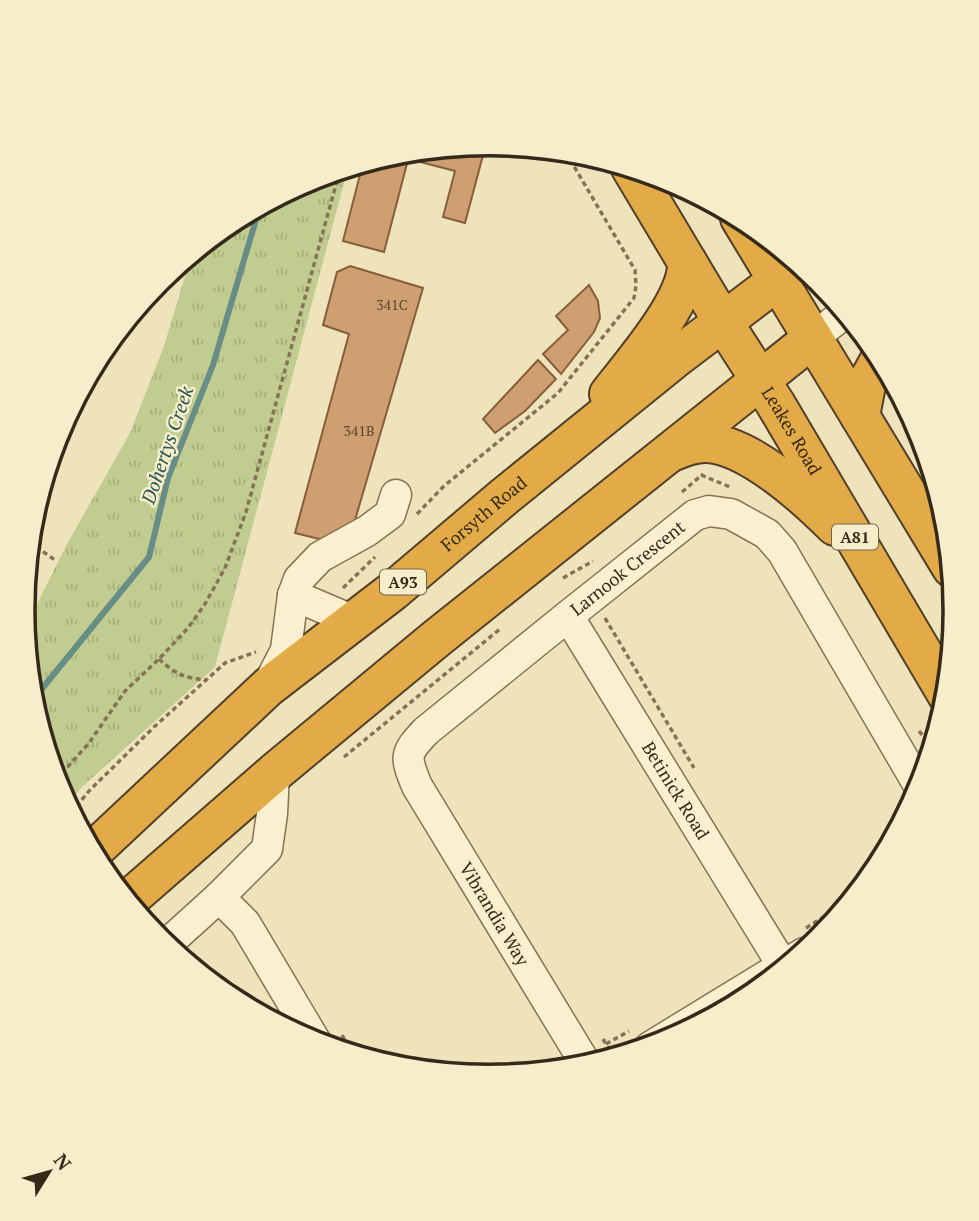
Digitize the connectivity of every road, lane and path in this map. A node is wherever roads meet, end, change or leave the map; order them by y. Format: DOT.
graph roads {
  1 [pos="573,164"];
  2 [pos="639,181"];
  3 [pos="337,183"];
  4 [pos="775,258"];
  5 [pos="687,262"];
  6 [pos="788,272"];
  7 [pos="636,286"];
  8 [pos="837,319"];
  9 [pos="723,323"];
  10 [pos="813,338"];
  11 [pos="874,370"];
  12 [pos="761,380"];
  13 [pos="860,416"];
  14 [pos="571,443"];
  15 [pos="666,454"];
  16 [pos="712,468"];
  17 [pos="680,494"];
  18 [pos="396,495"];
  19 [pos="939,547"];
  20 [pos="39,549"];
  21 [pos="866,557"];
  22 [pos="600,558"];
  23 [pos="55,560"];
  24 [pos="559,581"];
  25 [pos="293,595"];
  26 [pos="568,616"];
  27 [pos="354,621"];
  28 [pos="509,621"];
  29 [pos="159,659"];
  30 [pos="206,680"];
  31 [pos="938,680"];
  32 [pos="268,687"];
  33 [pos="408,759"];
  34 [pos="336,763"];
  35 [pos="64,770"];
  36 [pos="274,773"];
  37 [pos="913,775"];
  38 [pos="100,844"];
  39 [pos="135,894"];
  40 [pos="219,897"];
  41 [pos="175,938"];
  42 [pos="789,952"];
  43 [pos="325,1034"];
  44 [pos="581,1055"];
  1 -- 7 [label="path"];
  2 -- 5 [label="highway, Leakes Road / A81"];
  3 -- 29 [label="path"];
  4 -- 6 [label="highway"];
  5 -- 9 [label="highway, Leakes Road / A81"];
  5 -- 14 [label="highway"];
  6 -- 9 [label="highway, A93"];
  6 -- 10 [label="highway"];
  8 -- 10 [label="street"];
  9 -- 12 [label="highway, Leakes Road / A81"];
  9 -- 14 [label="highway, Forsyth Road / A93"];
  10 -- 12 [label="highway"];
  10 -- 13 [label="highway"];
  11 -- 13 [label="highway"];
  12 -- 15 [label="highway"];
  12 -- 21 [label="highway, Leakes Road / A81"];
  13 -- 19 [label="highway"];
  14 -- 27 [label="highway, Forsyth Road / A93"];
  15 -- 21 [label="highway"];
  15 -- 36 [label="highway"];
  16 -- 17 [label="path"];
  18 -- 25 [label="street"];
  20 -- 23 [label="path"];
  21 -- 31 [label="highway, Leakes Road / A81"];
  22 -- 24 [label="path"];
  25 -- 27 [label="street"];
  25 -- 32 [label="street"];
  26 -- 33 [label="street, Larnook Crescent"];
  26 -- 37 [label="street, Larnook Crescent"];
  26 -- 42 [label="street, Betinick Road"];
  27 -- 32 [label="highway, Forsyth Road / A93"];
  28 -- 34 [label="path"];
  29 -- 30 [label="path"];
  29 -- 35 [label="path"];
  32 -- 38 [label="highway, Forsyth Road / A93"];
  33 -- 44 [label="street, Vibrandia Way"];
  36 -- 39 [label="highway"];
  36 -- 40 [label="street"];
  40 -- 41 [label="street"];
  40 -- 43 [label="street"];
}
